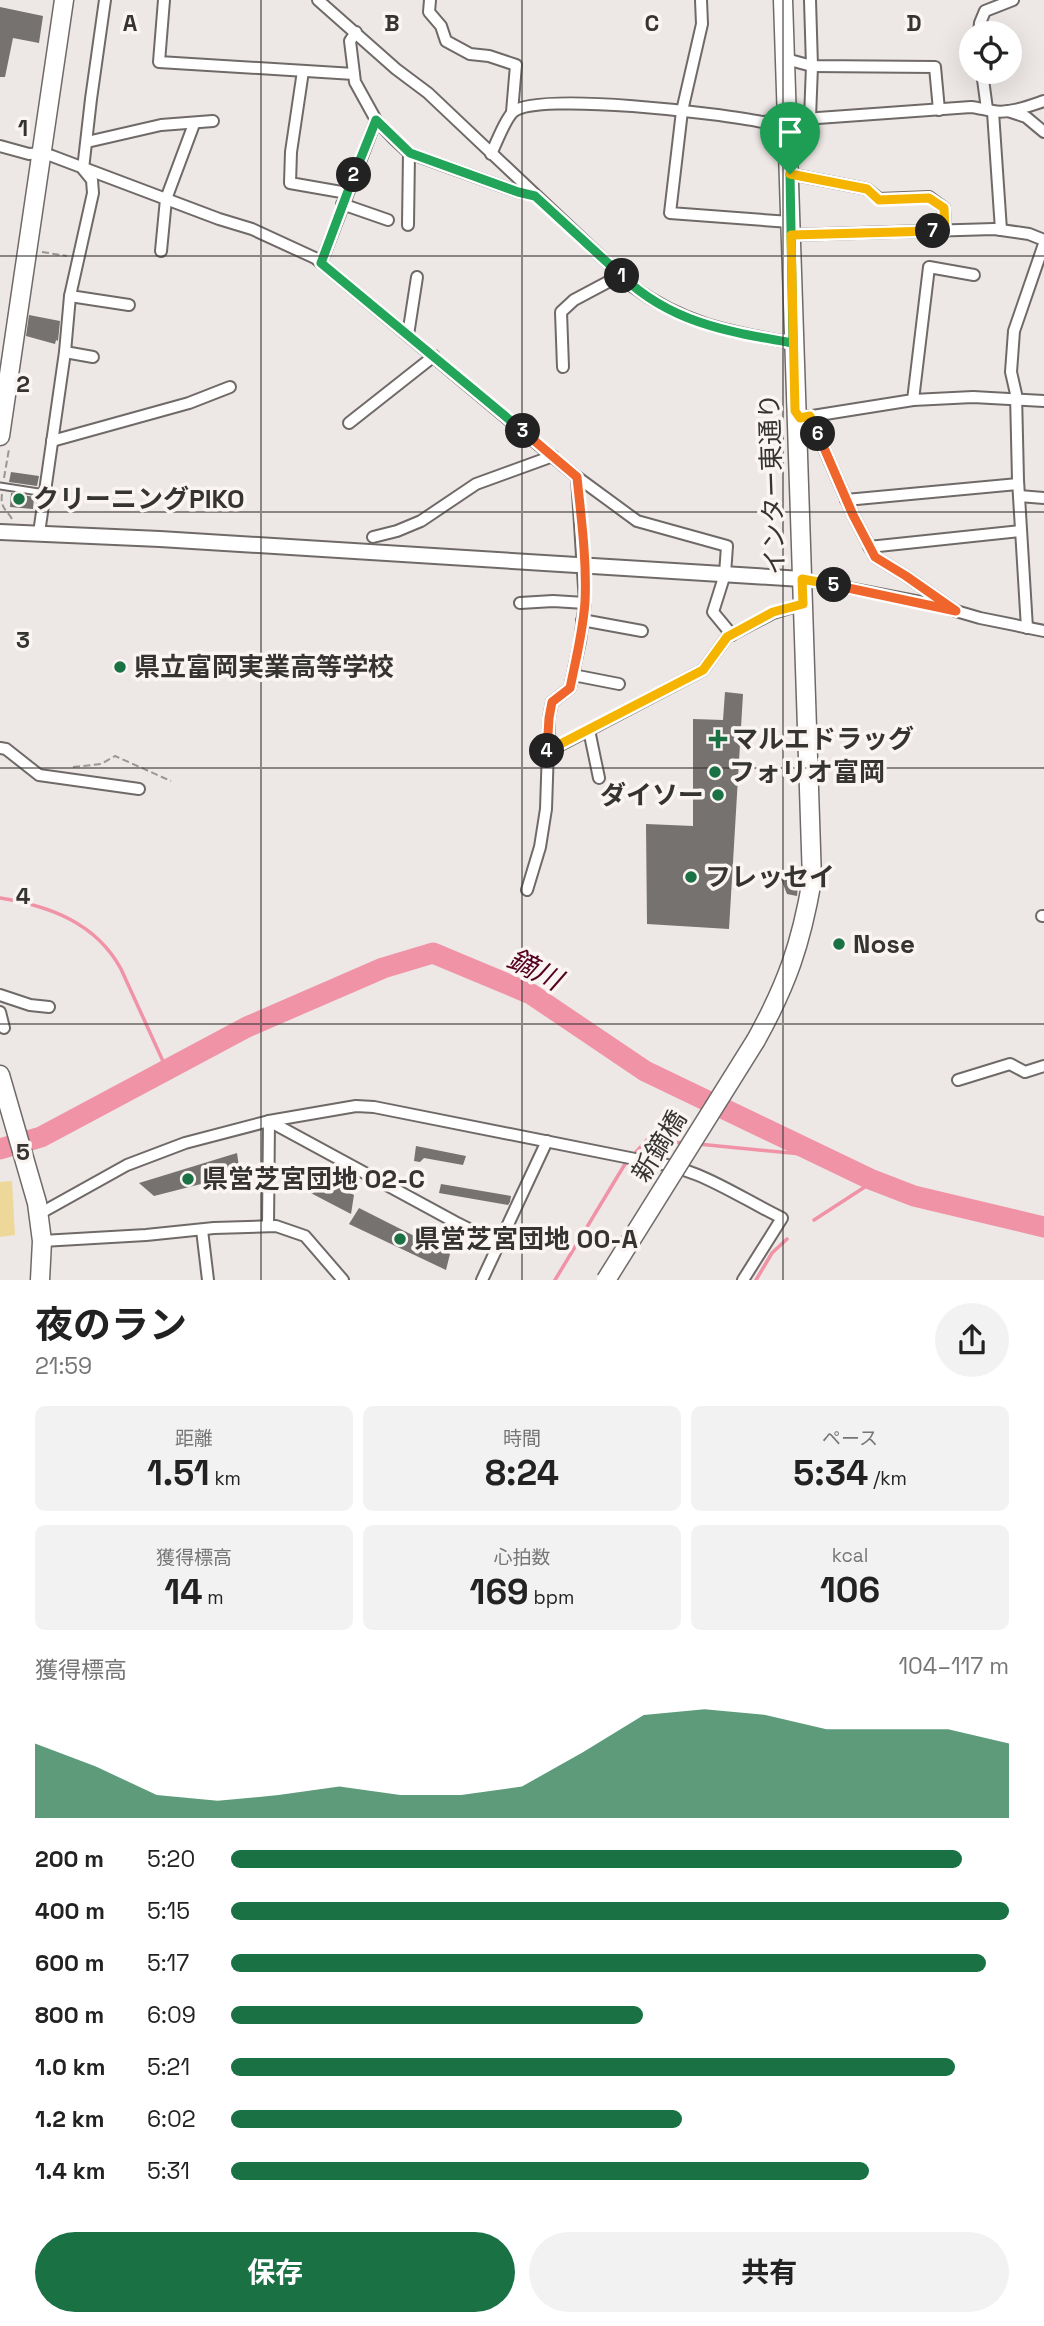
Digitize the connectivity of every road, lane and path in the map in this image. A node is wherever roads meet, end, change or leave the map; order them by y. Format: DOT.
graph roads {
  1 [pos="64,0"];
  2 [pos="105,0"];
  3 [pos="163,0"];
  4 [pos="318,0"];
  5 [pos="430,0"];
  6 [pos="701,0"];
  7 [pos="783,0"];
  8 [pos="810,0"];
  9 [pos="1013,0"];
  10 [pos="986,5"];
  11 [pos="356,32"];
  12 [pos="786,59"];
  13 [pos="812,66"];
  14 [pos="303,71"];
  15 [pos="354,74"];
  16 [pos="985,84"];
  17 [pos="1044,101"];
  18 [pos="939,110"];
  19 [pos="990,110"];
  20 [pos="1005,110"];
  21 [pos="682,111"];
  22 [pos="512,112"];
  23 [pos="810,118"];
  24 [pos="376,120"];
  25 [pos="213,121"];
  26 [pos="789,121"];
  27 [pos="194,124"];
  28 [pos="1044,132"];
  29 [pos="87,142"];
  30 [pos="0,146"];
  31 [pos="43,153"];
  32 [pos="410,153"];
  33 [pos="491,154"];
  34 [pos="83,169"];
  35 [pos="790,174"];
  36 [pos="347,193"];
  37 [pos="535,196"];
  38 [pos="166,199"];
  39 [pos="342,204"];
  40 [pos="388,220"];
  41 [pos="408,225"];
  42 [pos="791,228"];
  43 [pos="1001,230"];
  44 [pos="945,231"];
  45 [pos="1044,242"];
  46 [pos="29,249"];
  47 [pos="161,251"];
  48 [pos="79,258"];
  49 [pos="321,263"];
  50 [pos="621,275"];
  51 [pos="974,275"];
  52 [pos="417,277"];
  53 [pos="70,296"];
  54 [pos="129,305"];
  55 [pos="408,335"];
  56 [pos="793,343"];
  57 [pos="65,352"];
  58 [pos="434,356"];
  59 [pos="93,357"];
  60 [pos="563,367"];
  61 [pos="230,387"];
  62 [pos="913,400"];
  63 [pos="1016,400"];
  64 [pos="1044,401"];
  65 [pos="803,413"];
  66 [pos="349,423"];
  67 [pos="0,436"];
  68 [pos="52,441"];
  69 [pos="553,456"];
  70 [pos="577,477"];
  71 [pos="1018,484"];
  72 [pos="0,486"];
  73 [pos="45,493"];
  74 [pos="1019,496"];
  75 [pos="1044,498"];
  76 [pos="846,500"];
  77 [pos="1021,531"];
  78 [pos="0,532"];
  79 [pos="39,533"];
  80 [pos="373,537"];
  81 [pos="869,547"];
  82 [pos="584,565"];
  83 [pos="725,574"];
  84 [pos="802,579"];
  85 [pos="520,603"];
  86 [pos="585,603"];
  87 [pos="803,604"];
  88 [pos="956,611"];
  89 [pos="582,620"];
  90 [pos="1027,628"];
  91 [pos="642,631"];
  92 [pos="1044,631"];
  93 [pos="732,635"];
  94 [pos="573,675"];
  95 [pos="619,684"];
  96 [pos="589,730"];
  97 [pos="0,748"];
  98 [pos="547,752"];
  99 [pos="599,778"];
  100 [pos="67,780"];
  101 [pos="172,781"];
  102 [pos="139,789"];
  103 [pos="527,890"];
  104 [pos="0,995"];
  105 [pos="49,1007"];
  106 [pos="0,1012"];
  107 [pos="4,1028"];
  108 [pos="756,1040"];
  109 [pos="1044,1066"];
  110 [pos="0,1075"];
  111 [pos="958,1080"];
  112 [pos="270,1121"];
  113 [pos="547,1141"];
  114 [pos="38,1209"];
  115 [pos="268,1226"];
  116 [pos="202,1230"];
  117 [pos="42,1241"];
  118 [pos="499,1244"];
  119 [pos="40,1279"];
  120 [pos="208,1279"];
  121 [pos="342,1279"];
  122 [pos="482,1279"];
  123 [pos="606,1279"];
  124 [pos="743,1279"];
  1 -- 31 [label="main road"];
  2 -- 29 [label="street"];
  3 -- 14 [label="street"];
  4 -- 11 [label="street"];
  5 -- 22 [label="street"];
  6 -- 21 [label="street"];
  7 -- 12 [label="main road, インター東通り"];
  8 -- 13 [label="street"];
  9 -- 10 [label="street"];
  11 -- 15 [label="street"];
  11 -- 33 [label="street"];
  12 -- 13 [label="street"];
  12 -- 26 [label="main road, インター東通り"];
  13 -- 18 [label="street"];
  13 -- 23 [label="street"];
  14 -- 15 [label="street"];
  14 -- 36 [label="street"];
  15 -- 24 [label="street"];
  16 -- 19 [label="street"];
  17 -- 20 [label="street"];
  18 -- 19 [label="street"];
  18 -- 23 [label="street"];
  19 -- 20 [label="street"];
  19 -- 43 [label="street"];
  20 -- 28 [label="street"];
  21 -- 22 [label="street"];
  21 -- 26 [label="street"];
  21 -- 42 [label="street"];
  22 -- 33 [label="street"];
  23 -- 26 [label="street"];
  24 -- 32 [label="street"];
  24 -- 36 [label="street"];
  25 -- 27 [label="street"];
  26 -- 35 [label="main road, インター東通り"];
  27 -- 29 [label="street"];
  27 -- 38 [label="street"];
  29 -- 34 [label="street"];
  30 -- 31 [label="street"];
  31 -- 34 [label="street"];
  31 -- 46 [label="main road"];
  32 -- 37 [label="street"];
  32 -- 41 [label="street"];
  33 -- 37 [label="street"];
  34 -- 38 [label="street"];
  34 -- 48 [label="street"];
  35 -- 42 [label="main road, インター東通り"];
  35 -- 44 [label="street"];
  36 -- 39 [label="street"];
  37 -- 50 [label="street"];
  38 -- 47 [label="street"];
  38 -- 49 [label="street"];
  39 -- 40 [label="street"];
  39 -- 49 [label="street"];
  42 -- 44 [label="street"];
  42 -- 56 [label="main road, インター東通り"];
  43 -- 44 [label="street"];
  43 -- 45 [label="street"];
  45 -- 63 [label="street"];
  46 -- 48 [label="path"];
  46 -- 67 [label="main road"];
  48 -- 53 [label="street"];
  49 -- 55 [label="street"];
  50 -- 56 [label="street"];
  50 -- 60 [label="street"];
  51 -- 62 [label="street"];
  52 -- 55 [label="street"];
  53 -- 54 [label="street"];
  53 -- 57 [label="street"];
  55 -- 58 [label="street"];
  56 -- 65 [label="main road, インター東通り"];
  57 -- 59 [label="street"];
  57 -- 68 [label="street"];
  58 -- 66 [label="street"];
  58 -- 69 [label="street"];
  61 -- 68 [label="street"];
  62 -- 63 [label="street"];
  62 -- 65 [label="street"];
  63 -- 64 [label="street"];
  63 -- 71 [label="street"];
  65 -- 76 [label="street"];
  65 -- 84 [label="main road, インター東通り"];
  68 -- 73 [label="street"];
  69 -- 70 [label="street"];
  69 -- 80 [label="street"];
  70 -- 82 [label="street"];
  70 -- 83 [label="street"];
  71 -- 74 [label="street"];
  71 -- 76 [label="street"];
  72 -- 73 [label="lane"];
  73 -- 79 [label="street"];
  74 -- 75 [label="street"];
  74 -- 77 [label="street"];
  76 -- 81 [label="street"];
  77 -- 81 [label="street"];
  77 -- 90 [label="street"];
  78 -- 79 [label="street"];
  79 -- 82 [label="street"];
  81 -- 88 [label="street"];
  82 -- 83 [label="street"];
  82 -- 86 [label="street"];
  83 -- 84 [label="street"];
  83 -- 93 [label="street"];
  84 -- 87 [label="main road, インター東通り"];
  84 -- 88 [label="street"];
  85 -- 86 [label="street"];
  86 -- 89 [label="street"];
  87 -- 93 [label="street"];
  87 -- 108 [label="main road, インター東通り"];
  88 -- 90 [label="street"];
  89 -- 91 [label="street"];
  89 -- 94 [label="street"];
  90 -- 92 [label="street"];
  93 -- 96 [label="street"];
  94 -- 95 [label="street"];
  94 -- 98 [label="street"];
  96 -- 98 [label="street"];
  96 -- 99 [label="street"];
  97 -- 100 [label="street"];
  98 -- 103 [label="street"];
  100 -- 101 [label="path"];
  100 -- 102 [label="street"];
  104 -- 105 [label="street"];
  106 -- 107 [label="street"];
  108 -- 123 [label="main road, 新鏑橋, bridge"];
  109 -- 111 [label="street"];
  110 -- 114 [label="main road"];
  112 -- 113 [label="street"];
  112 -- 114 [label="street"];
  112 -- 115 [label="street"];
  112 -- 118 [label="street"];
  113 -- 118 [label="street"];
  113 -- 124 [label="street"];
  114 -- 117 [label="main road"];
  115 -- 116 [label="street"];
  115 -- 121 [label="street"];
  116 -- 117 [label="street"];
  116 -- 120 [label="street"];
  117 -- 119 [label="main road"];
  118 -- 122 [label="street"];
}
